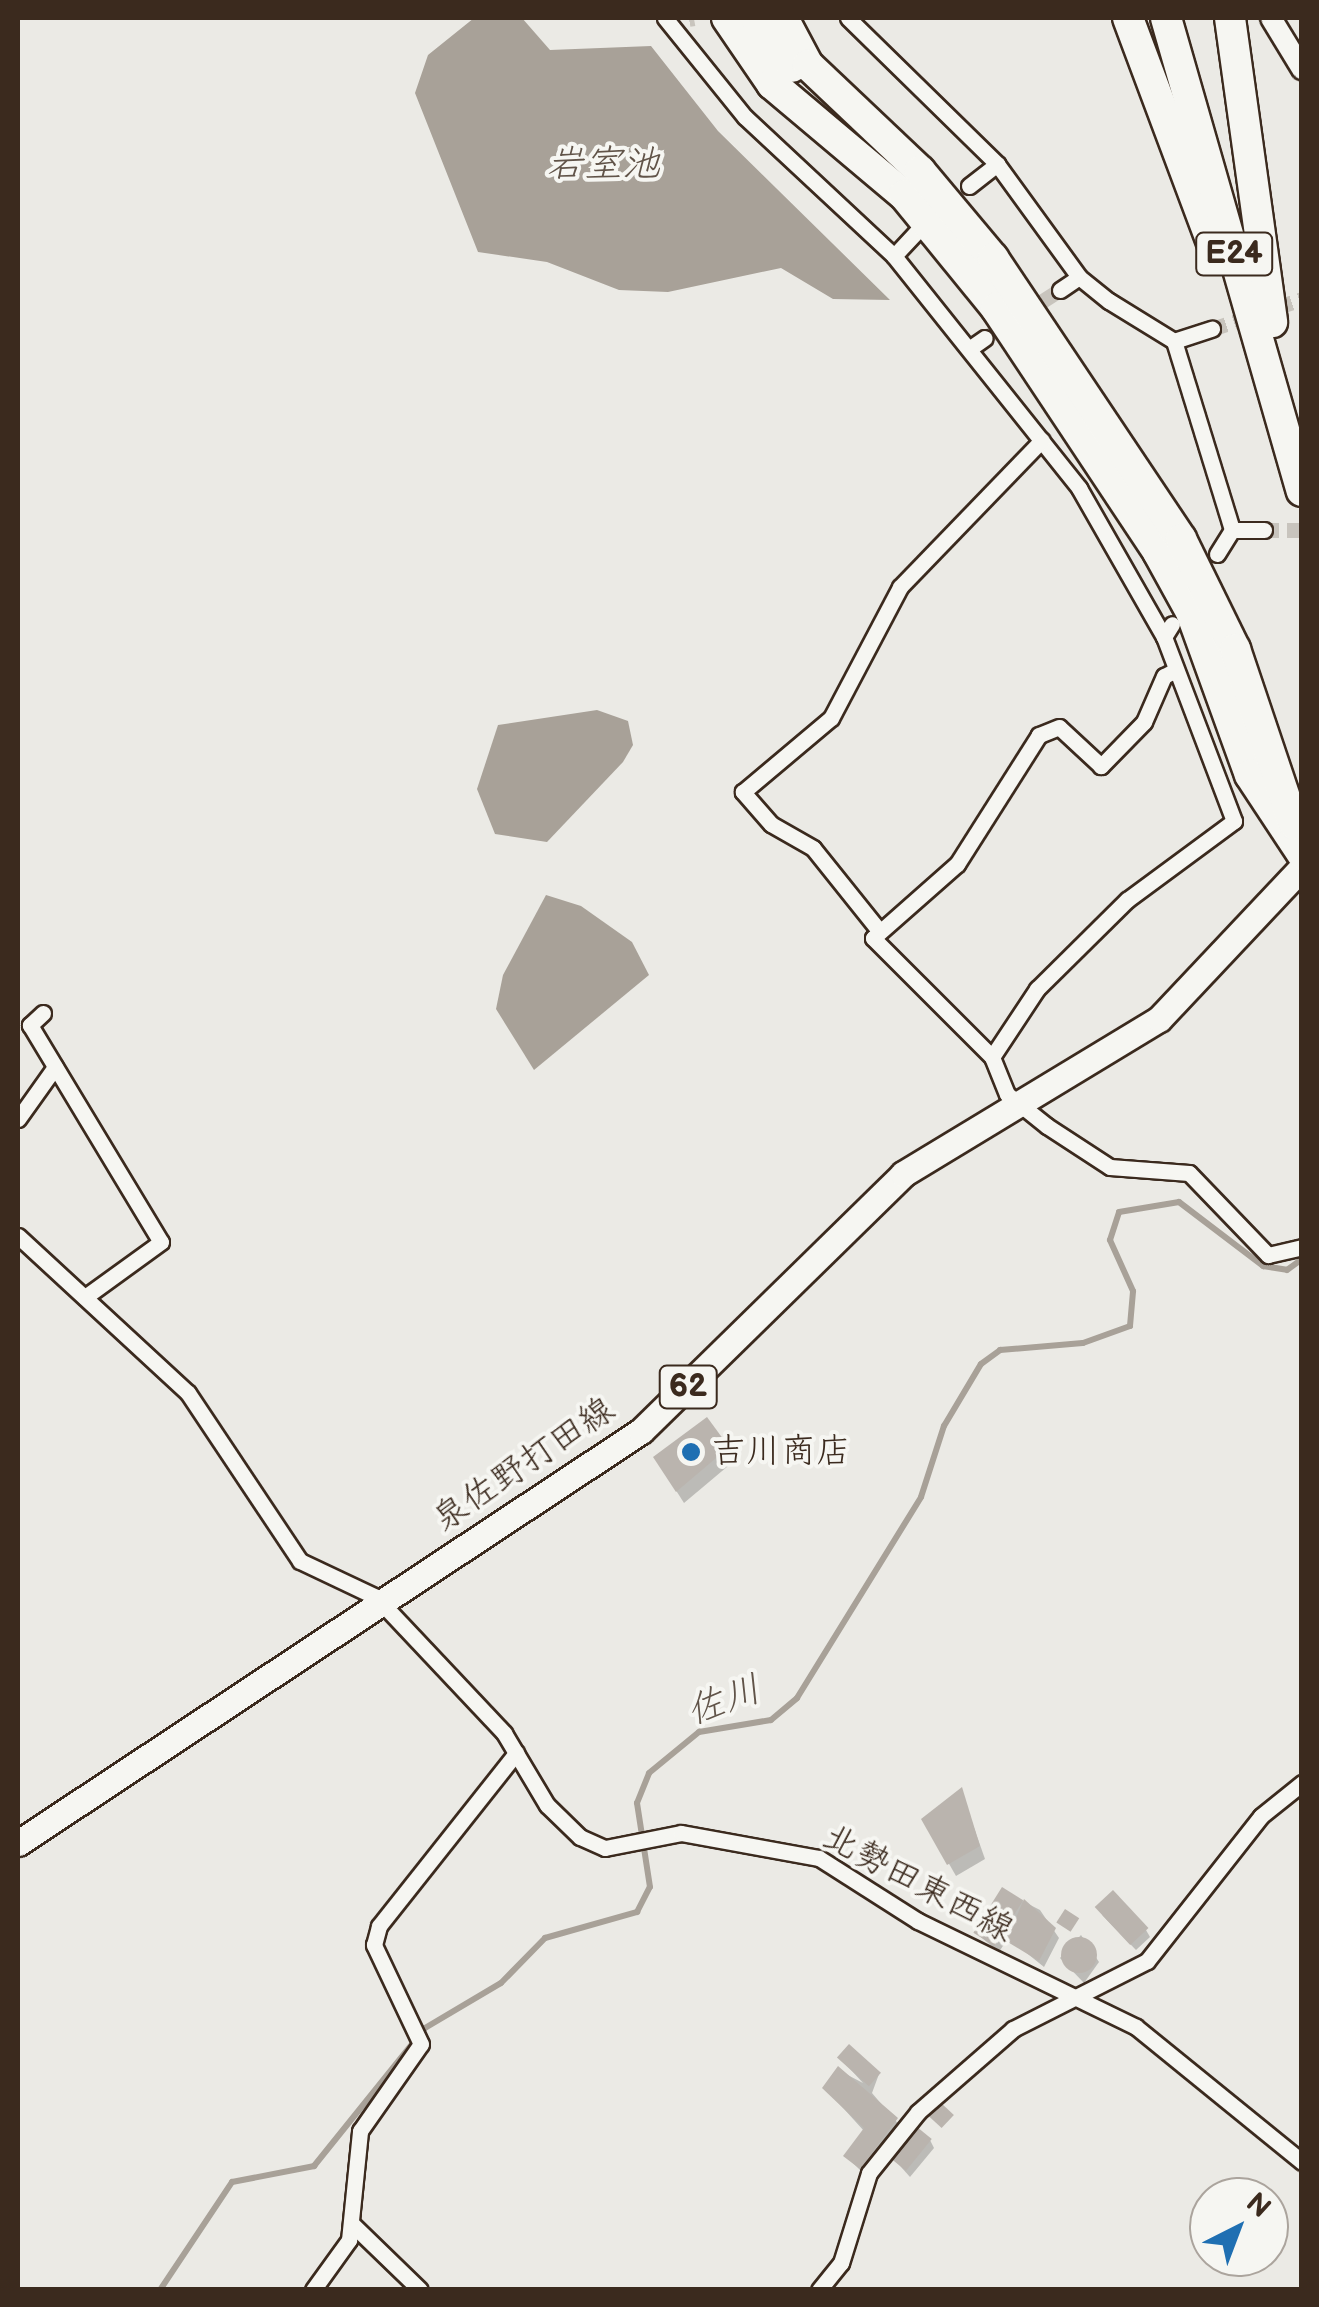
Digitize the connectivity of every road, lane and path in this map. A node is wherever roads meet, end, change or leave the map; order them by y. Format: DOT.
graph roads {
  1 [pos="727,18"];
  2 [pos="756,18"];
  3 [pos="783,18"];
  4 [pos="848,18"];
  5 [pos="1128,18"];
  6 [pos="1166,18"];
  7 [pos="1272,18"];
  8 [pos="689,19"];
  9 [pos="668,20"];
  10 [pos="1230,20"];
  11 [pos="1302,70"];
  12 [pos="880,136"];
  13 [pos="997,164"];
  14 [pos="968,186"];
  15 [pos="918,230"];
  16 [pos="894,256"];
  17 [pos="1079,277"];
  18 [pos="1060,290"];
  19 [pos="1212,330"];
  20 [pos="985,338"];
  21 [pos="1174,341"];
  22 [pos="969,349"];
  23 [pos="1042,440"];
  24 [pos="1299,467"];
  25 [pos="1232,530"];
  26 [pos="1264,530"];
  27 [pos="1216,554"];
  28 [pos="1176,670"];
  29 [pos="1302,846"];
  30 [pos="1302,854"];
  31 [pos="1302,867"];
  32 [pos="877,928"];
  33 [pos="43,1013"];
  34 [pos="992,1057"];
  35 [pos="54,1067"];
  36 [pos="1015,1103"];
  37 [pos="18,1119"];
  38 [pos="18,1236"];
  39 [pos="1300,1246"];
  40 [pos="85,1296"];
  41 [pos="380,1603"];
  42 [pos="516,1753"];
  43 [pos="1302,1782"];
  44 [pos="18,1843"];
  45 [pos="1077,2002"];
  46 [pos="1302,2162"];
  47 [pos="353,2225"];
  48 [pos="313,2290"];
  49 [pos="420,2290"];
  50 [pos="818,2290"];
  1 -- 30 [label="highway"];
  2 -- 12 [label="highway"];
  3 -- 12 [label="highway"];
  4 -- 13 [label="street"];
  5 -- 24 [label="highway"];
  6 -- 24 [label="highway, E24"];
  7 -- 11 [label="street"];
  8 -- 9 [label="street"];
  9 -- 16 [label="street"];
  10 -- 24 [label="highway"];
  12 -- 29 [label="highway"];
  13 -- 14 [label="street"];
  13 -- 17 [label="street"];
  15 -- 16 [label="street"];
  16 -- 22 [label="street"];
  17 -- 18 [label="street"];
  17 -- 21 [label="street"];
  19 -- 21 [label="street"];
  20 -- 22 [label="street"];
  21 -- 25 [label="street"];
  22 -- 23 [label="street"];
  23 -- 28 [label="street"];
  23 -- 32 [label="street"];
  25 -- 26 [label="street"];
  25 -- 27 [label="street"];
  28 -- 32 [label="street"];
  28 -- 34 [label="street"];
  31 -- 36 [label="main road, 泉佐野打田線 / 62"];
  32 -- 34 [label="street"];
  33 -- 35 [label="street"];
  34 -- 36 [label="street"];
  35 -- 37 [label="street"];
  35 -- 40 [label="street"];
  36 -- 39 [label="street"];
  36 -- 41 [label="main road, 泉佐野打田線 / 62"];
  38 -- 40 [label="street"];
  40 -- 41 [label="street"];
  41 -- 42 [label="street, 北勢田東西線"];
  41 -- 44 [label="main road, 泉佐野打田線 / 62"];
  42 -- 45 [label="street, 北勢田東西線"];
  42 -- 47 [label="street"];
  43 -- 45 [label="street"];
  45 -- 46 [label="street, 北勢田東西線"];
  45 -- 50 [label="street"];
  47 -- 48 [label="street"];
  47 -- 49 [label="street"];
}
